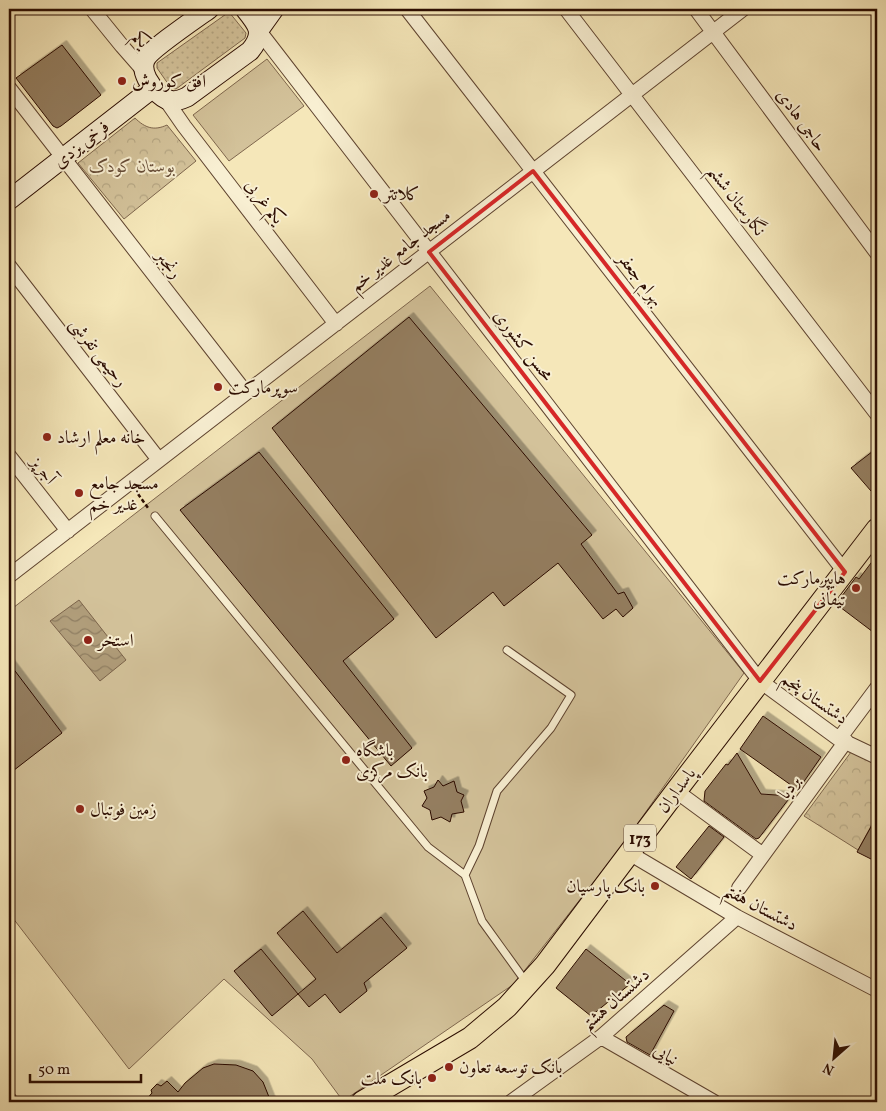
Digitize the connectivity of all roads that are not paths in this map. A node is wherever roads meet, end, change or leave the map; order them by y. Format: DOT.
graph roads {
  1 [pos="92,9"];
  2 [pos="209,9"];
  3 [pos="245,9"];
  4 [pos="274,9"];
  5 [pos="407,9"];
  6 [pos="566,9"];
  7 [pos="696,9"];
  8 [pos="743,9"];
  9 [pos="259,31"];
  10 [pos="714,32"];
  11 [pos="143,70"];
  12 [pos="9,88"];
  13 [pos="160,94"];
  14 [pos="632,94"];
  15 [pos="62,158"];
  16 [pos="533,171"];
  17 [pos="9,200"];
  18 [pos="429,252"];
  19 [pos="877,253"];
  20 [pos="9,266"];
  21 [pos="336,324"];
  22 [pos="246,393"];
  23 [pos="877,414"];
  24 [pos="9,456"];
  25 [pos="159,460"];
  26 [pos="155,516"];
  27 [pos="877,529"];
  28 [pos="68,531"];
  29 [pos="845,572"];
  30 [pos="9,576"];
  31 [pos="507,650"];
  32 [pos="760,682"];
  33 [pos="877,688"];
  34 [pos="842,740"];
  35 [pos="877,757"];
  36 [pos="676,790"];
  37 [pos="630,853"];
  38 [pos="763,856"];
  39 [pos="465,875"];
  40 [pos="739,888"];
  41 [pos="737,917"];
  42 [pos="527,985"];
  43 [pos="877,990"];
  44 [pos="601,1038"];
  45 [pos="9,1099"];
  46 [pos="519,1101"];
  47 [pos="11,1102"];
  48 [pos="362,1102"];
  49 [pos="714,1102"];
  1 -- 11 [label="street, یکم"];
  2 -- 11 [label="main road"];
  3 -- 9 [label="main road"];
  4 -- 9 [label="main road"];
  5 -- 16 [label="street, بهرام جعفر"];
  6 -- 14 [label="street, نگارستان ششم"];
  7 -- 10 [label="street, حاجی هادی"];
  8 -- 10 [label="street, مسجد جامع غدیر خم"];
  9 -- 13 [label="main road"];
  9 -- 18 [label="street, محسن کشوری"];
  10 -- 14 [label="street, مسجد جامع غدیر خم"];
  10 -- 19 [label="street, حاجی هادی"];
  11 -- 13 [label="main road"];
  12 -- 15 [label="street, رنجبر"];
  13 -- 15 [label="main road, فرخی یزدی"];
  13 -- 21 [label="street, یکم غربی"];
  14 -- 16 [label="street, مسجد جامع غدیر خم"];
  14 -- 23 [label="street, نگارستان ششم"];
  15 -- 17 [label="main road, فرخی یزدی"];
  15 -- 22 [label="street, رنجبر"];
  16 -- 18 [label="street, مسجد جامع غدیر خم"];
  16 -- 29 [label="street, بهرام جعفر"];
  18 -- 21 [label="street, مسجد جامع غدیر خم"];
  18 -- 32 [label="street, محسن کشوری"];
  20 -- 25 [label="street, رحیمی تفرشی"];
  21 -- 22 [label="street, مسجد جامع غدیر خم"];
  22 -- 25 [label="street, مسجد جامع غدیر خم"];
  24 -- 28 [label="street, آجرپز"];
  25 -- 28 [label="street, مسجد جامع غدیر خم"];
  26 -- 39 [label="lane"];
  27 -- 29 [label="main road, پاسداران / 173"];
  28 -- 30 [label="street, مسجد جامع غدیر خم"];
  29 -- 32 [label="main road, پاسداران / 173"];
  31 -- 39 [label="lane"];
  32 -- 34 [label="street, دشتستان پنجم"];
  32 -- 36 [label="main road, پاسداران / 173"];
  33 -- 34 [label="street, بردیا"];
  34 -- 35 [label="street, دشتستان پنجم"];
  34 -- 38 [label="street, بردیا"];
  36 -- 37 [label="main road, پاسداران / 173"];
  36 -- 38 [label="street"];
  37 -- 41 [label="street, دشتستان هفتم"];
  37 -- 42 [label="main road, پاسداران / 173"];
  38 -- 40 [label="street, بردیا"];
  39 -- 42 [label="lane"];
  41 -- 43 [label="street, دشتستان هفتم"];
  41 -- 44 [label="street, دشتستان هشتم"];
  42 -- 48 [label="main road, پاسداران / 173"];
  44 -- 46 [label="street, دشتستان هشتم"];
  44 -- 49 [label="street, نیایی"];
  45 -- 47 [label="street"];
}
